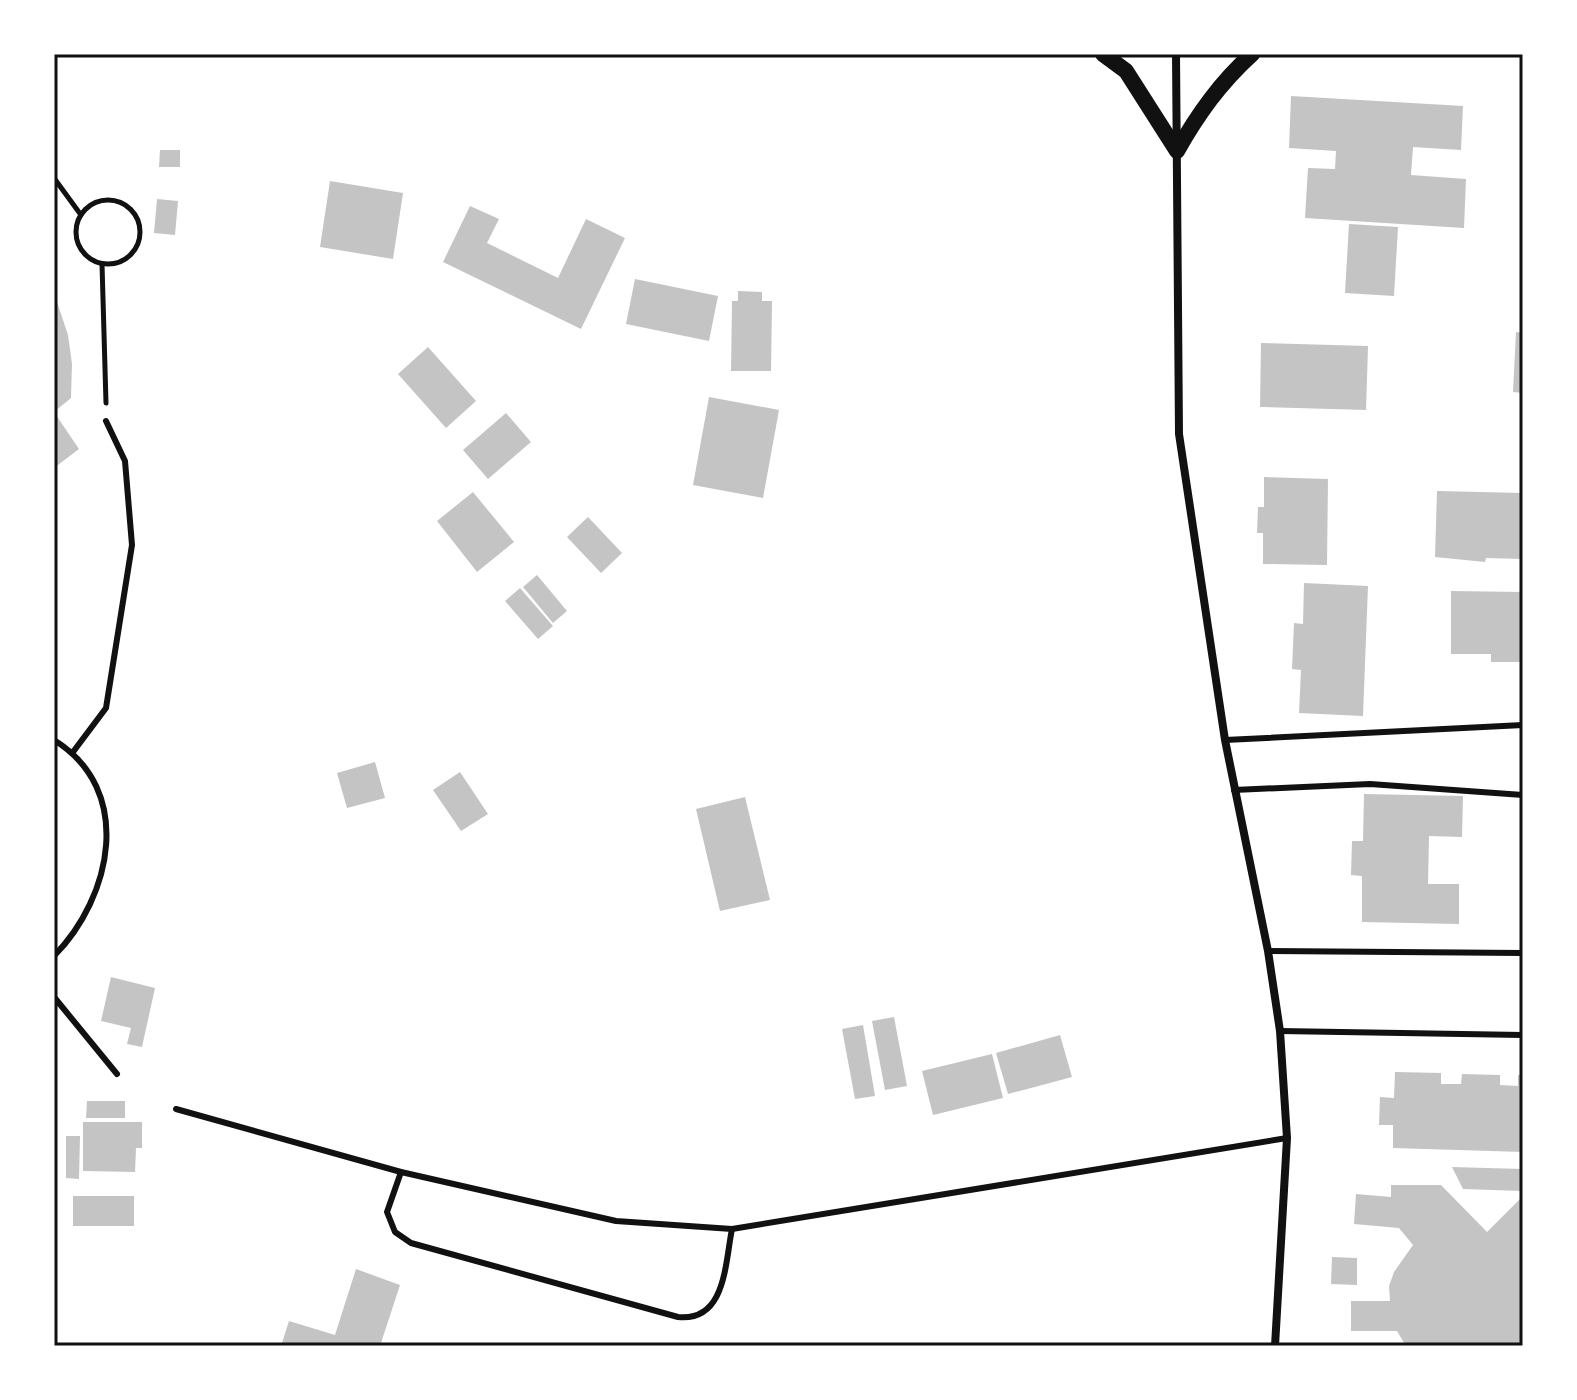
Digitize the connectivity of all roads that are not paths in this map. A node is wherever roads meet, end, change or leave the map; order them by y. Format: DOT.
graph roads {
  1 [pos="1103,54"];
  2 [pos="1176,54"];
  3 [pos="1252,54"];
  4 [pos="1177,151"];
  5 [pos="106,421"];
  6 [pos="1523,725"];
  7 [pos="54,740"];
  8 [pos="1225,740"];
  9 [pos="73,752"];
  10 [pos="1234,790"];
  11 [pos="1523,795"];
  12 [pos="1268,951"];
  13 [pos="1523,953"];
  14 [pos="54,956"];
  15 [pos="54,997"];
  16 [pos="1280,1031"];
  17 [pos="1523,1035"];
  18 [pos="117,1074"];
  19 [pos="176,1109"];
  20 [pos="1287,1138"];
  21 [pos="401,1172"];
  22 [pos="732,1229"];
  23 [pos="1275,1346"];
  1 -- 4 [label="main road"];
  2 -- 4 [label="street"];
  3 -- 4 [label="main road"];
  4 -- 8 [label="street"];
  5 -- 9 [label="lane"];
  6 -- 8 [label="lane"];
  7 -- 9 [label="lane"];
  8 -- 10 [label="street"];
  9 -- 14 [label="lane"];
  10 -- 11 [label="lane"];
  10 -- 12 [label="street"];
  12 -- 13 [label="lane"];
  12 -- 16 [label="street"];
  15 -- 18 [label="lane"];
  16 -- 17 [label="lane"];
  16 -- 20 [label="street"];
  19 -- 21 [label="lane"];
  20 -- 22 [label="lane"];
  20 -- 23 [label="street"];
  21 -- 22 [label="lane"];
  21 -- 22 [label="lane"];
}
